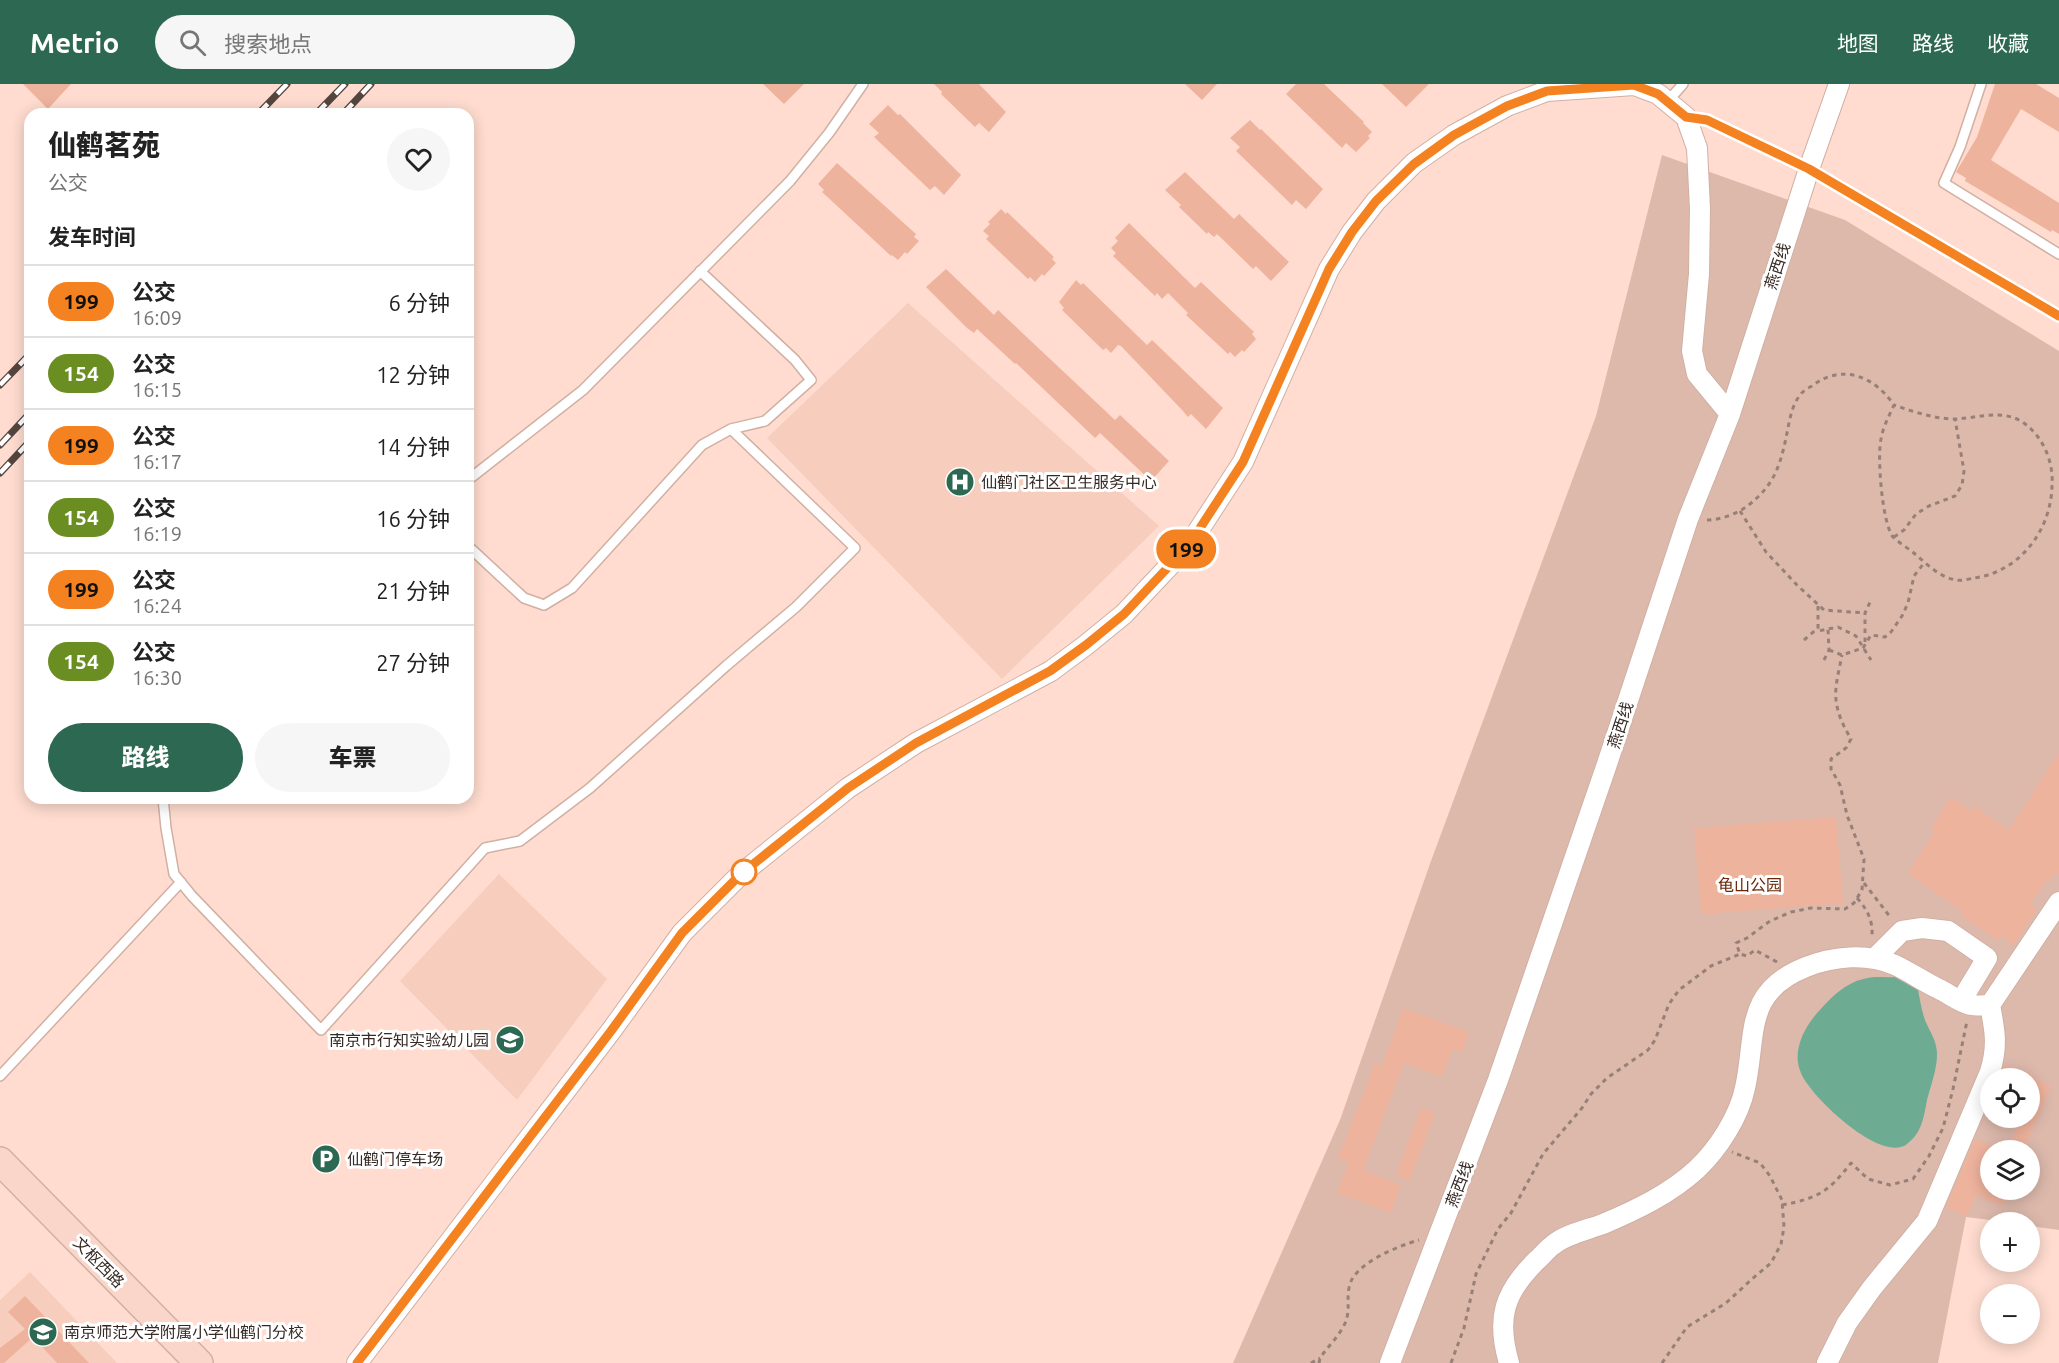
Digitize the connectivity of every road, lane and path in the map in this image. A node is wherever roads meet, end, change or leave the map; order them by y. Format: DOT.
graph roads {
  1 [pos="863,84"];
  2 [pos="1683,84"];
  3 [pos="1839,84"];
  4 [pos="1981,84"];
  5 [pos="1634,85"];
  6 [pos="1547,87"];
  7 [pos="1667,102"];
  8 [pos="1686,117"];
  9 [pos="1809,169"];
  10 [pos="2059,254"];
  11 [pos="700,271"];
  12 [pos="2059,316"];
  13 [pos="1894,405"];
  14 [pos="1730,414"];
  15 [pos="1955,419"];
  16 [pos="731,429"];
  17 [pos="474,475"];
  18 [pos="2052,491"];
  19 [pos="2059,494"];
  20 [pos="1740,511"];
  21 [pos="1688,519"];
  22 [pos="1894,537"];
  23 [pos="474,552"];
  24 [pos="1924,563"];
  25 [pos="1871,600"];
  26 [pos="1818,604"];
  27 [pos="1865,613"];
  28 [pos="1818,628"];
  29 [pos="1828,629"];
  30 [pos="1804,640"];
  31 [pos="1865,643"];
  32 [pos="1863,648"];
  33 [pos="1829,650"];
  34 [pos="1842,655"];
  35 [pos="1824,660"];
  36 [pos="1870,660"];
  37 [pos="164,804"];
  38 [pos="1862,881"];
  39 [pos="181,882"];
  40 [pos="1857,898"];
  41 [pos="2059,902"];
  42 [pos="1902,931"];
  43 [pos="1740,954"];
  44 [pos="1876,956"];
  45 [pos="1792,973"];
  46 [pos="1974,1003"];
  47 [pos="0,1076"];
  48 [pos="1716,1147"];
  49 [pos="0,1161"];
  50 [pos="1782,1205"];
  51 [pos="1438,1239"];
  52 [pos="1320,1358"];
  53 [pos="199,1363"];
  54 [pos="357,1363"];
  55 [pos="1311,1363"];
  56 [pos="1319,1363"];
  57 [pos="1390,1363"];
  58 [pos="1450,1363"];
  59 [pos="1509,1363"];
  60 [pos="1662,1363"];
  61 [pos="1827,1363"];
  1 -- 11 [label="lane"];
  2 -- 7 [label="lane"];
  3 -- 9 [label="street, 燕西线"];
  4 -- 10 [label="lane"];
  5 -- 6 [label="street"];
  5 -- 7 [label="street"];
  6 -- 54 [label="street"];
  7 -- 8 [label="street"];
  8 -- 9 [label="lane"];
  8 -- 14 [label="street"];
  9 -- 12 [label="lane"];
  9 -- 14 [label="street, 燕西线"];
  11 -- 16 [label="lane"];
  11 -- 17 [label="lane"];
  13 -- 15 [label="path"];
  13 -- 20 [label="path"];
  13 -- 22 [label="path"];
  14 -- 21 [label="street, 燕西线"];
  15 -- 18 [label="path"];
  15 -- 22 [label="path"];
  16 -- 23 [label="lane"];
  16 -- 39 [label="lane"];
  18 -- 19 [label="path"];
  18 -- 24 [label="path"];
  20 -- 21 [label="path"];
  20 -- 26 [label="path"];
  21 -- 51 [label="street, 燕西线"];
  22 -- 24 [label="path"];
  24 -- 31 [label="path"];
  25 -- 27 [label="path"];
  26 -- 27 [label="path"];
  26 -- 28 [label="path"];
  27 -- 31 [label="path"];
  28 -- 29 [label="path"];
  28 -- 30 [label="path"];
  29 -- 32 [label="path"];
  29 -- 33 [label="path"];
  31 -- 32 [label="path"];
  32 -- 34 [label="path"];
  32 -- 36 [label="path"];
  33 -- 34 [label="path"];
  33 -- 35 [label="path"];
  34 -- 38 [label="path"];
  37 -- 39 [label="lane"];
  38 -- 40 [label="path"];
  38 -- 42 [label="path"];
  39 -- 47 [label="lane"];
  40 -- 43 [label="path"];
  40 -- 44 [label="path"];
  41 -- 46 [label="street"];
  42 -- 44 [label="street"];
  42 -- 46 [label="street"];
  43 -- 45 [label="path"];
  43 -- 58 [label="path"];
  44 -- 45 [label="street"];
  44 -- 46 [label="street"];
  45 -- 48 [label="street"];
  46 -- 50 [label="path"];
  46 -- 61 [label="street"];
  48 -- 50 [label="path"];
  48 -- 59 [label="street"];
  49 -- 53 [label="street, 文枢西路"];
  50 -- 60 [label="path"];
  51 -- 52 [label="path"];
  51 -- 57 [label="street, 燕西线"];
  52 -- 55 [label="path"];
  52 -- 56 [label="path"];
}
